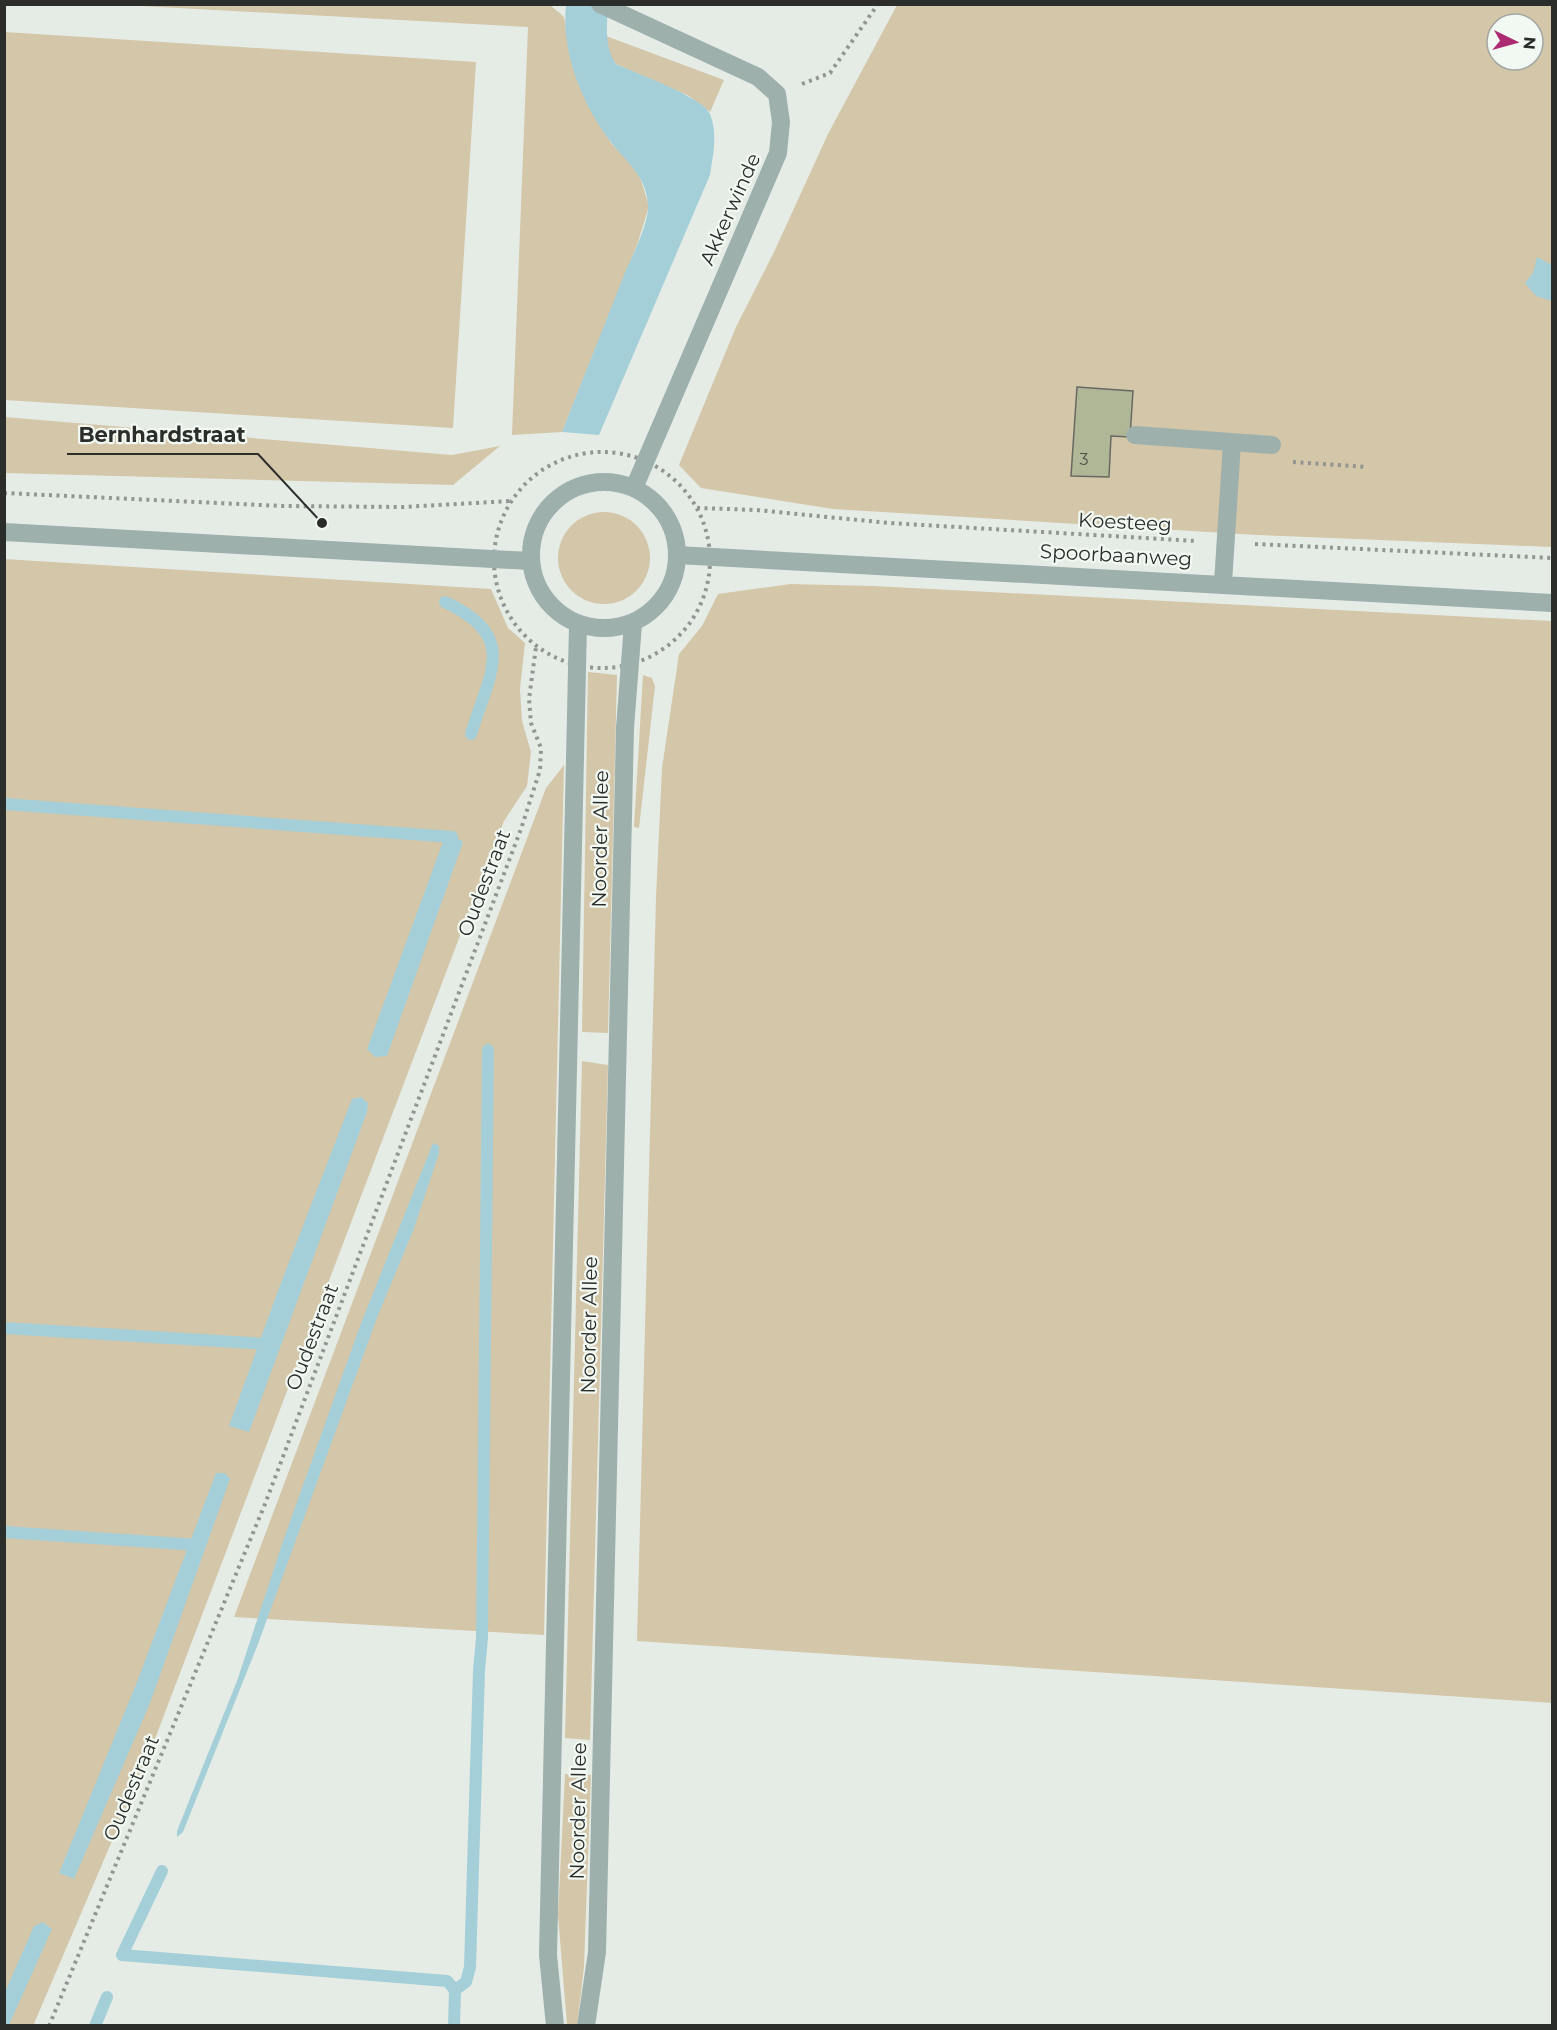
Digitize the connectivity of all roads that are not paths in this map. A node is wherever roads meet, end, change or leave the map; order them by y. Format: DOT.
graph roads {
  1 [pos="604,6"];
  2 [pos="1135,435"];
  3 [pos="1232,442"];
  4 [pos="1272,445"];
  5 [pos="634,488"];
  6 [pos="4,532"];
  7 [pos="677,555"];
  8 [pos="530,561"];
  9 [pos="1223,584"];
  10 [pos="1552,603"];
  11 [pos="633,624"];
  12 [pos="578,625"];
  13 [pos="555,2025"];
  14 [pos="586,2025"];
  1 -- 5 [label="street, Akkerwinde"];
  2 -- 3 [label="street"];
  3 -- 4 [label="street"];
  3 -- 9 [label="street"];
  5 -- 7 [label="street"];
  5 -- 8 [label="street"];
  6 -- 8 [label="street"];
  7 -- 9 [label="street, Spoorbaanweg"];
  7 -- 11 [label="street"];
  8 -- 12 [label="street"];
  9 -- 10 [label="street, Spoorbaanweg"];
  11 -- 12 [label="street"];
  11 -- 14 [label="street, Noorder Allee"];
  12 -- 13 [label="street, Noorder Allee"];
}
